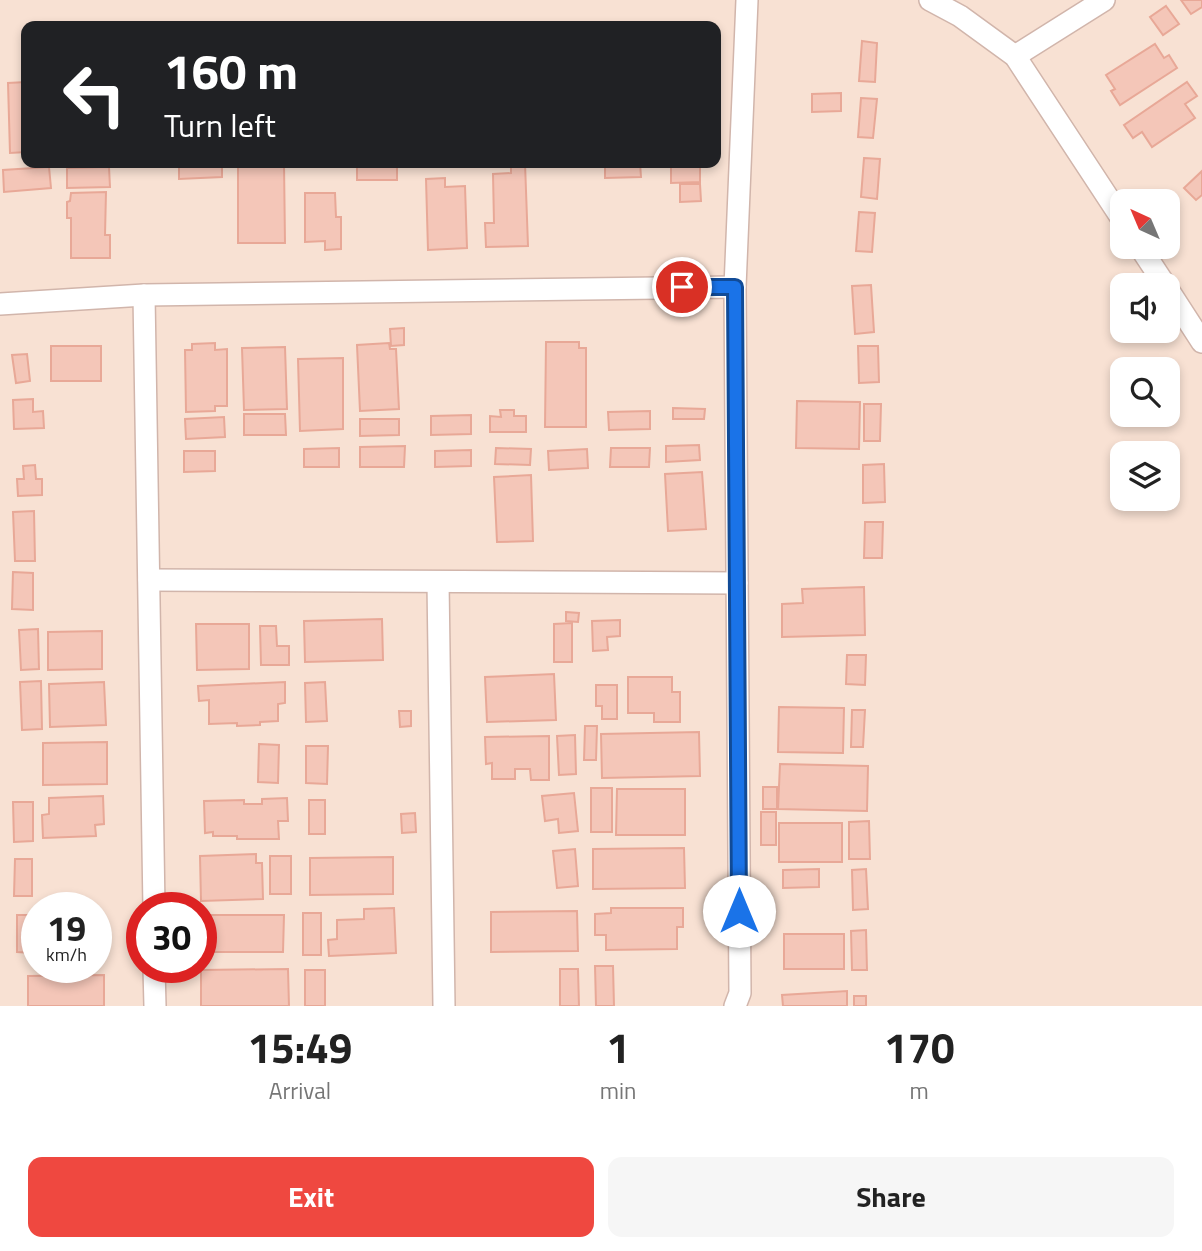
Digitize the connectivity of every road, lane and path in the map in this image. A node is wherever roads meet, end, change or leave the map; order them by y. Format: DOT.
graph roads {
  1 [pos="747,0"];
  2 [pos="930,0"];
  3 [pos="1103,0"];
  4 [pos="1015,56"];
  5 [pos="1110,201"];
  6 [pos="735,287"];
  7 [pos="144,295"];
  8 [pos="0,304"];
  9 [pos="1180,308"];
  10 [pos="1202,341"];
  11 [pos="149,580"];
  12 [pos="438,582"];
  13 [pos="737,583"];
  14 [pos="154,892"];
  15 [pos="155,983"];
  16 [pos="155,1006"];
  17 [pos="444,1006"];
  18 [pos="735,1006"];
  1 -- 6 [label="street"];
  2 -- 4 [label="street"];
  3 -- 4 [label="street"];
  4 -- 5 [label="street"];
  6 -- 7 [label="street"];
  6 -- 13 [label="street"];
  7 -- 8 [label="street"];
  7 -- 11 [label="street"];
  9 -- 10 [label="street"];
  11 -- 12 [label="street"];
  11 -- 14 [label="street"];
  12 -- 13 [label="street"];
  12 -- 17 [label="street"];
  13 -- 18 [label="street"];
  15 -- 16 [label="street"];
}
